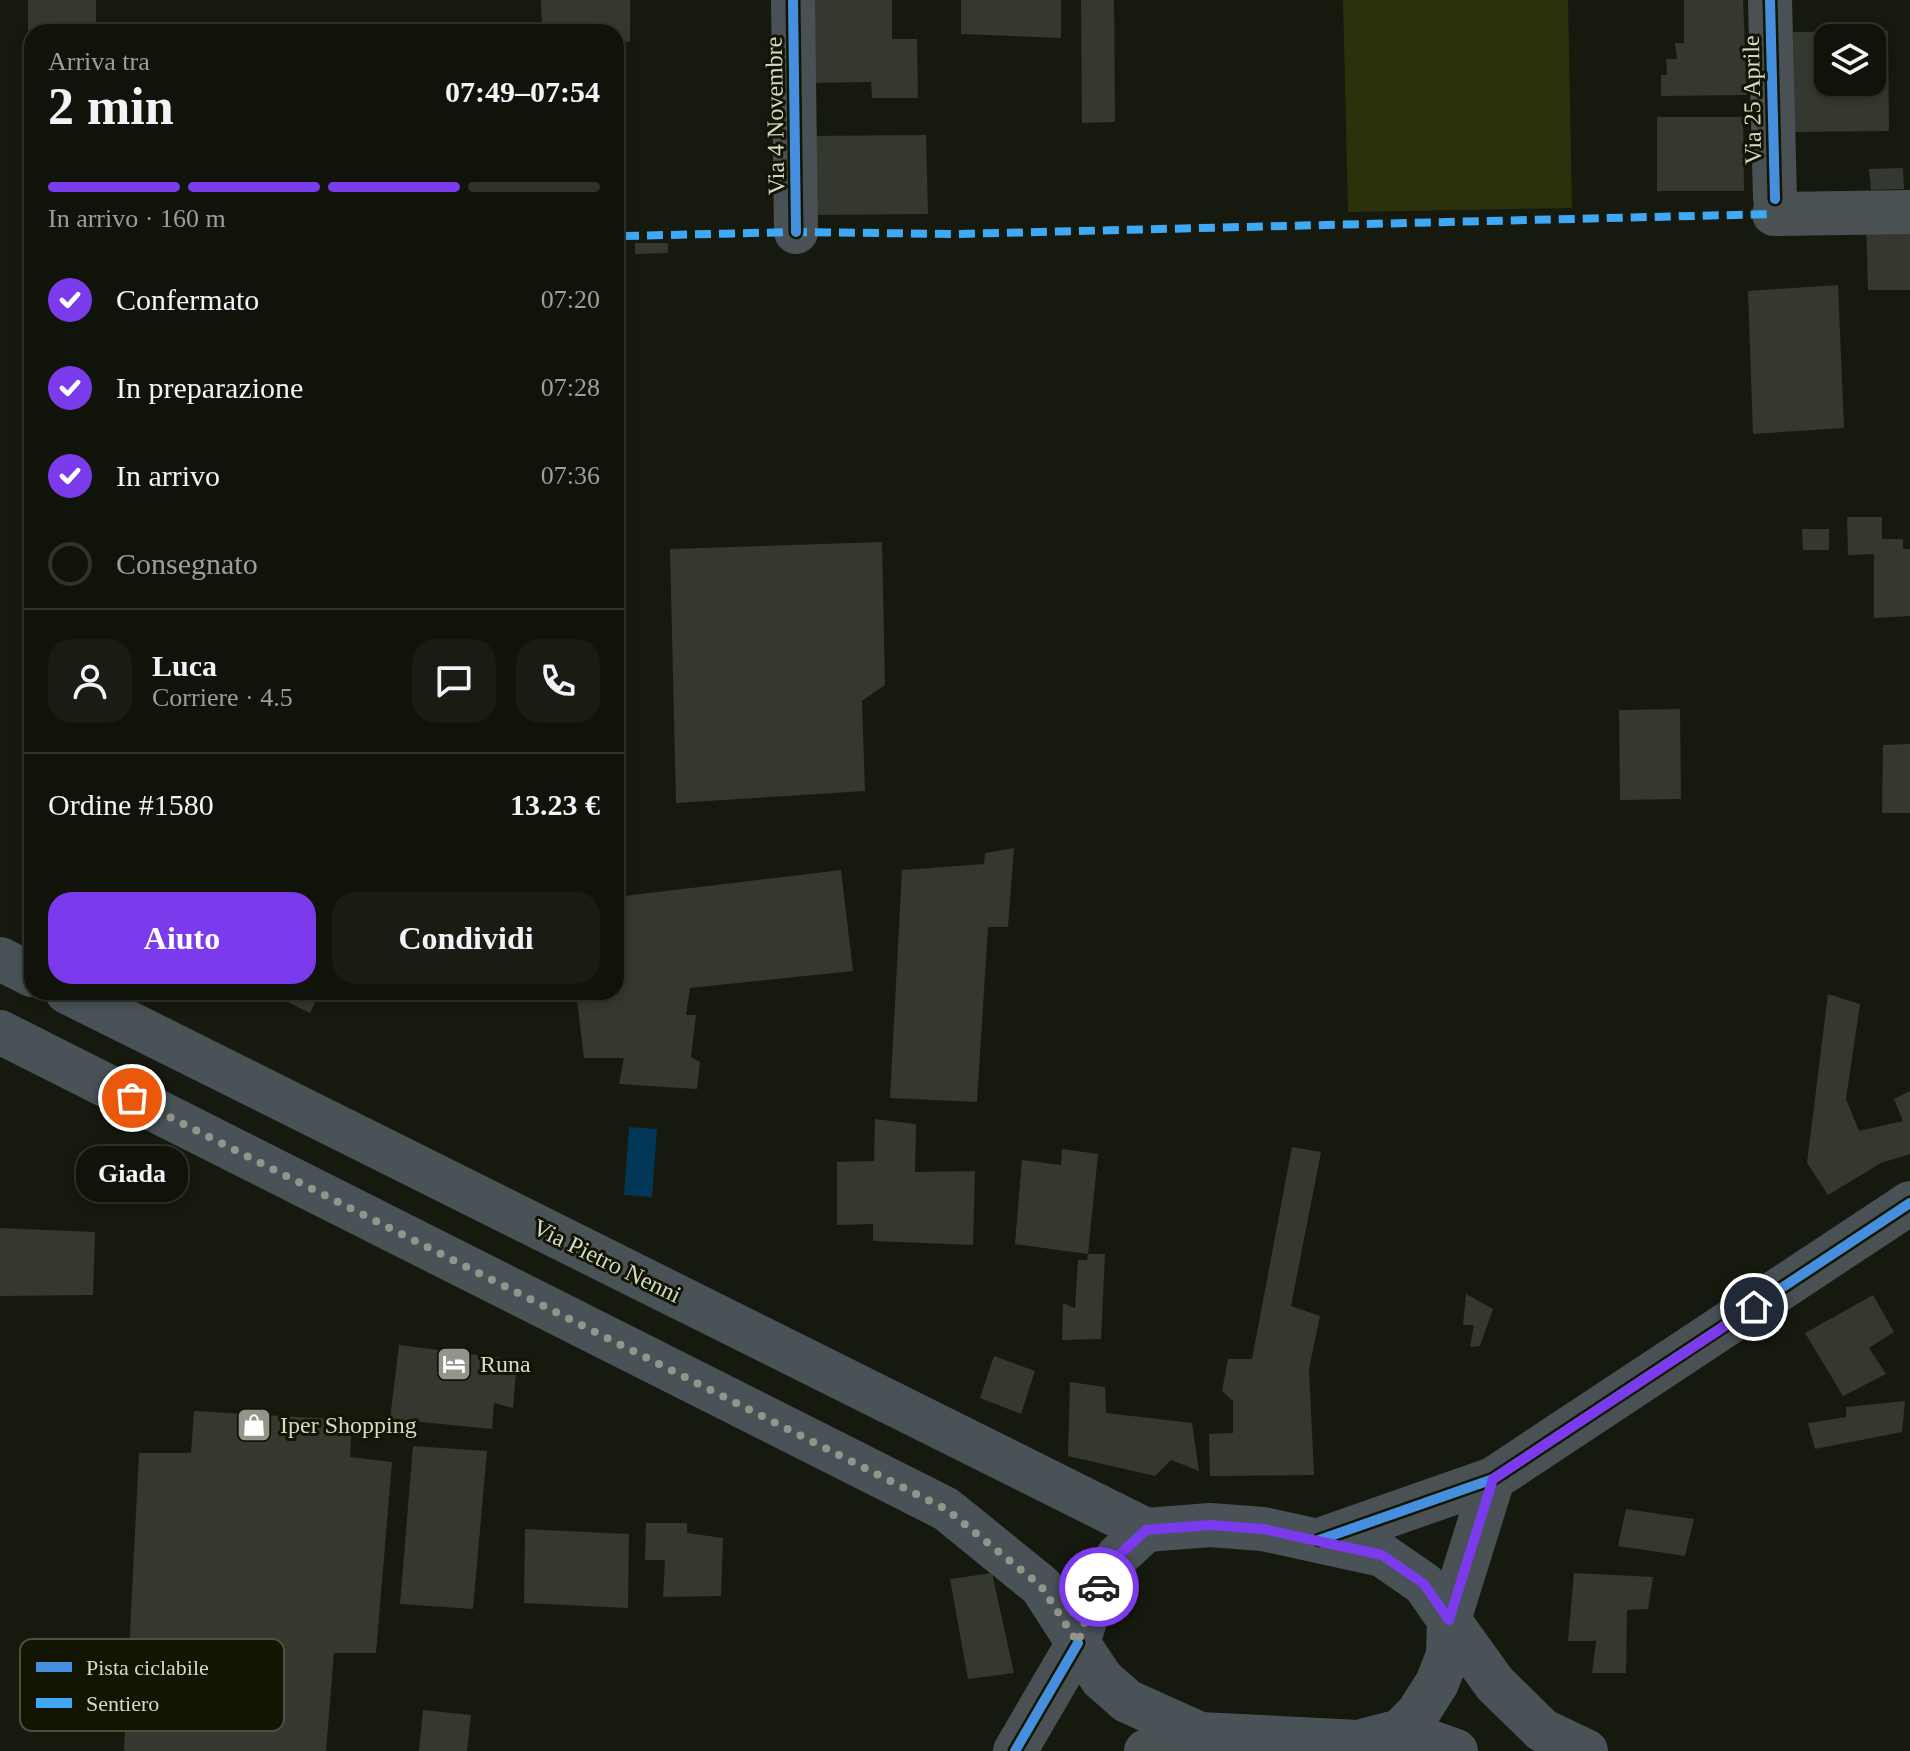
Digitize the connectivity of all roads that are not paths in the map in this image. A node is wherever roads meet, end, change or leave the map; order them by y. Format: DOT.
graph roads {
  1 [pos="793,0"];
  2 [pos="1770,0"];
  3 [pos="1910,212"];
  4 [pos="796,232"];
  5 [pos="0,959"];
  6 [pos="24,971"];
  7 [pos="83,1000"];
  8 [pos="0,1032"];
  9 [pos="1910,1203"];
  10 [pos="1493,1479"];
  11 [pos="1146,1530"];
  12 [pos="1319,1540"];
  13 [pos="1449,1620"];
  14 [pos="1078,1643"];
  15 [pos="1400,1731"];
  16 [pos="1200,1734"];
  17 [pos="1015,1751"];
  18 [pos="1146,1751"];
  19 [pos="1456,1751"];
  20 [pos="1586,1751"];
  1 -- 4 [label="street, Via 4 Novembre"];
  2 -- 3 [label="street, Via 25 Aprile"];
  5 -- 6 [label="main road"];
  7 -- 11 [label="main road, Via Pietro Nenni"];
  8 -- 14 [label="main road"];
  9 -- 10 [label="street"];
  10 -- 12 [label="street"];
  10 -- 13 [label="street"];
  11 -- 12 [label="main road"];
  11 -- 14 [label="main road"];
  12 -- 13 [label="main road"];
  13 -- 15 [label="main road"];
  13 -- 20 [label="main road"];
  14 -- 16 [label="main road"];
  14 -- 17 [label="street"];
  15 -- 16 [label="main road"];
  15 -- 19 [label="main road"];
  16 -- 18 [label="street"];
}
